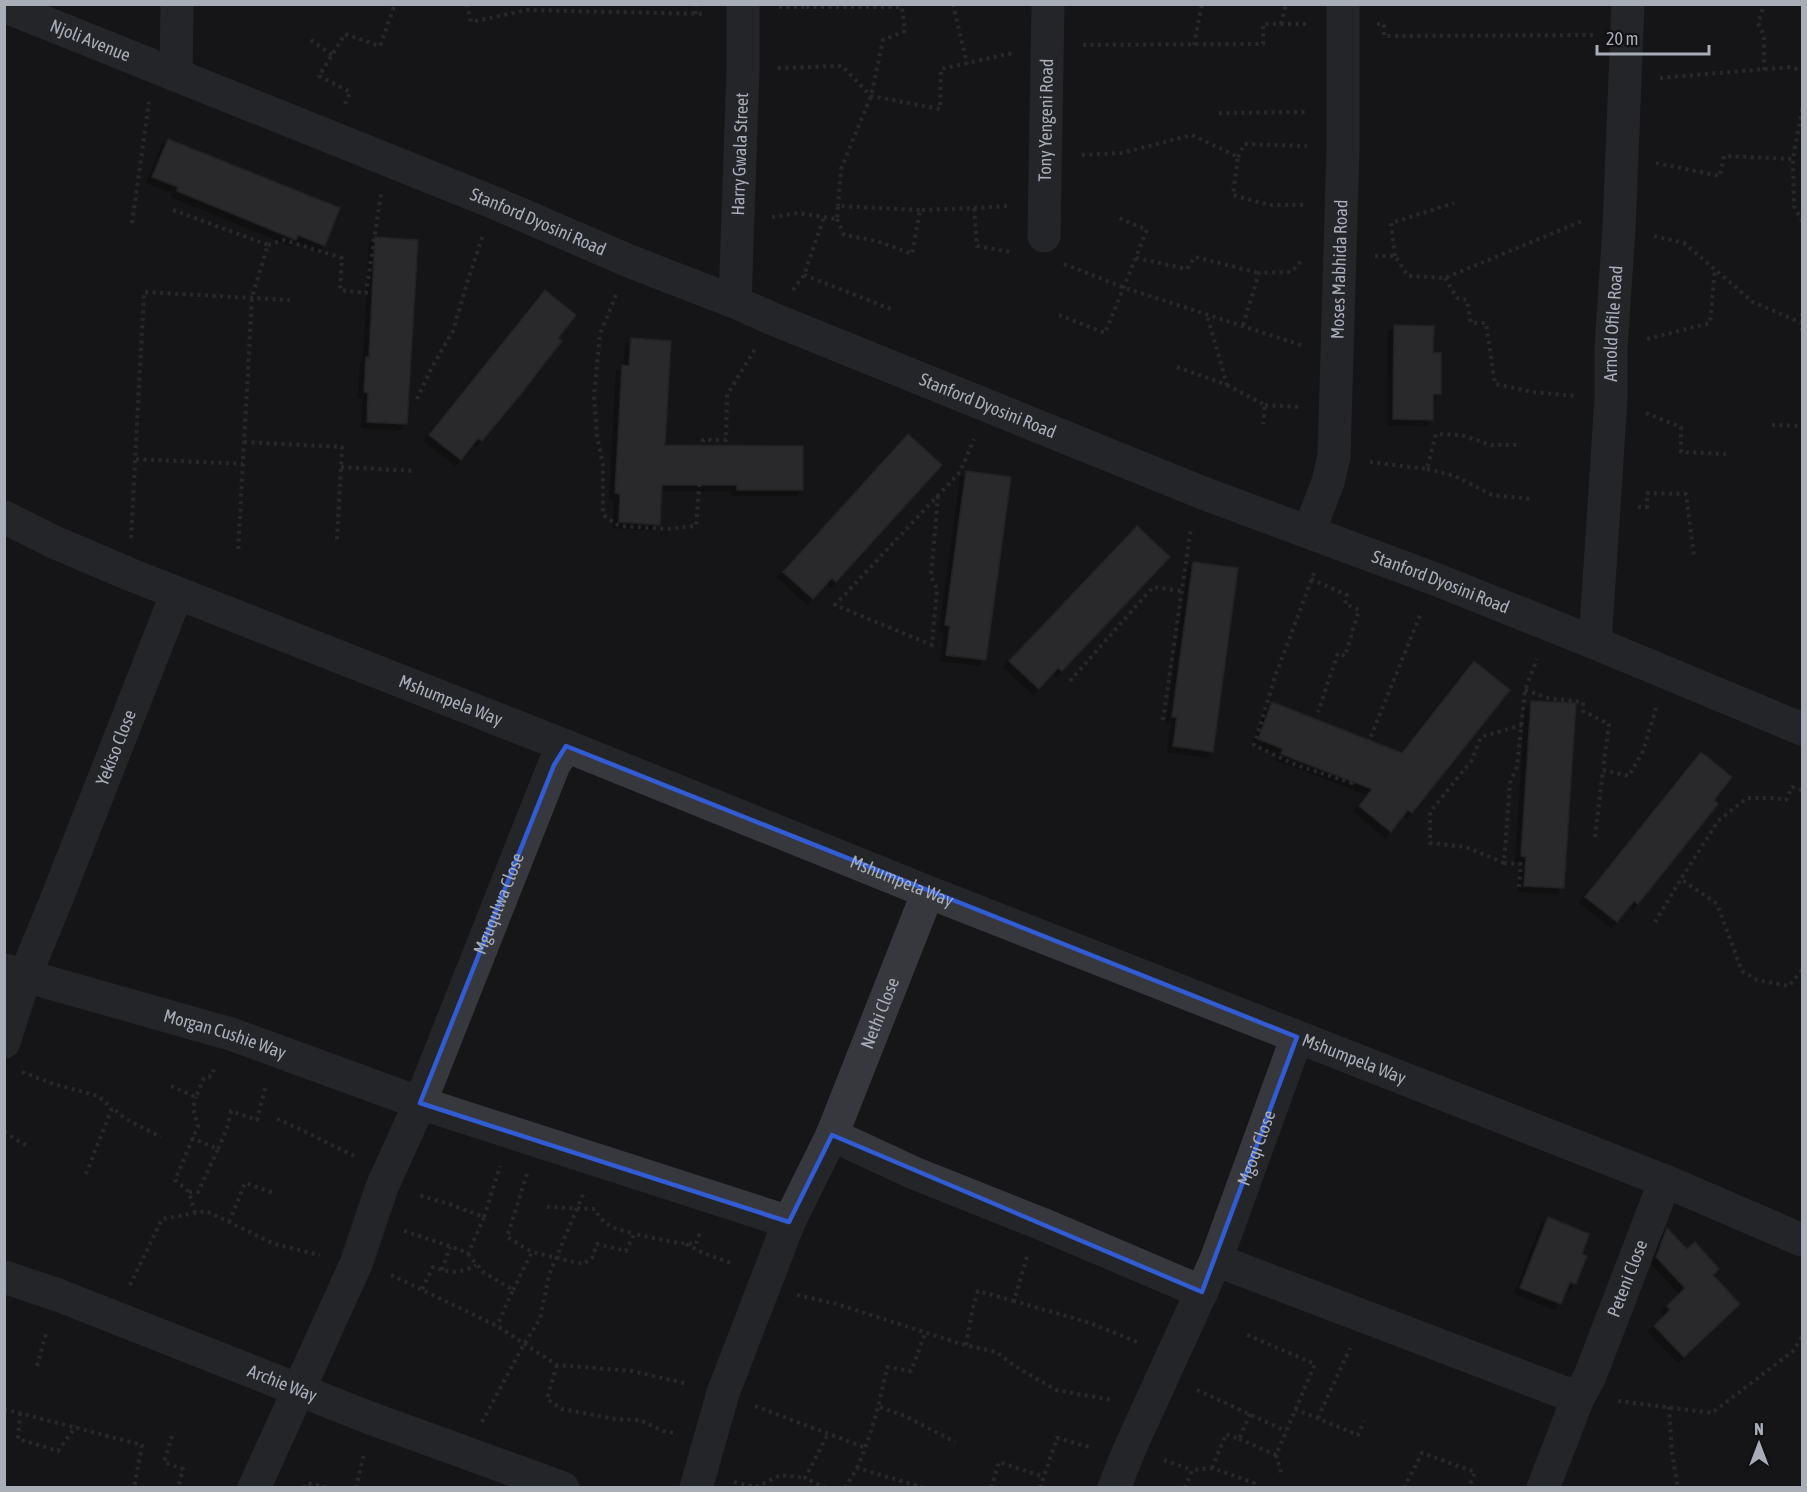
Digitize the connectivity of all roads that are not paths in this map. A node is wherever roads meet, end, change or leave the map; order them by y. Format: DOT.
graph roads {
  1 [pos="177,4"];
  2 [pos="1048,4"];
  3 [pos="4,6"];
  4 [pos="743,10"];
  5 [pos="1343,14"];
  6 [pos="1627,20"];
  7 [pos="165,70"];
  8 [pos="1044,247"];
  9 [pos="735,302"];
  10 [pos="4,517"];
  11 [pos="1320,535"];
  12 [pos="177,593"];
  13 [pos="1595,643"];
  14 [pos="1803,729"];
  15 [pos="566,746"];
  16 [pos="927,892"];
  17 [pos="15,973"];
  18 [pos="1297,1037"];
  19 [pos="9,1056"];
  20 [pos="420,1103"];
  21 [pos="832,1135"];
  22 [pos="1665,1181"];
  23 [pos="789,1222"];
  24 [pos="1803,1240"];
  25 [pos="1216,1260"];
  26 [pos="4,1277"];
  27 [pos="1202,1292"];
  28 [pos="1584,1387"];
  29 [pos="298,1391"];
  30 [pos="701,1466"];
  31 [pos="1120,1473"];
  32 [pos="254,1488"];
  33 [pos="563,1488"];
  34 [pos="1543,1488"];
  1 -- 7 [label="street"];
  2 -- 8 [label="street, Tony Yengeni Road"];
  3 -- 7 [label="street, Njoli Avenue"];
  4 -- 9 [label="street, Harry Gwala Street"];
  5 -- 11 [label="street, Moses Mabhida Road"];
  6 -- 13 [label="street, Arnold Ofile Road"];
  7 -- 9 [label="street, Stanford Dyosini Road"];
  9 -- 11 [label="street, Stanford Dyosini Road"];
  10 -- 12 [label="street, Mshumpela Way"];
  11 -- 13 [label="street, Stanford Dyosini Road"];
  12 -- 15 [label="street, Mshumpela Way"];
  12 -- 17 [label="street, Yekiso Close"];
  13 -- 14 [label="street, Stanford Dyosini Road"];
  15 -- 16 [label="street, Mshumpela Way"];
  15 -- 20 [label="street, Mguqulwa Close"];
  16 -- 18 [label="street, Mshumpela Way"];
  16 -- 21 [label="street, Nethi Close"];
  17 -- 19 [label="street, Yekiso Close"];
  17 -- 20 [label="street, Morgan Cushie Way"];
  18 -- 22 [label="street, Mshumpela Way"];
  18 -- 25 [label="street, Mgoqi Close"];
  20 -- 23 [label="street, Morgan Cushie Way"];
  20 -- 29 [label="street, Mguqulwa Close"];
  21 -- 23 [label="street, Nethi Close"];
  21 -- 27 [label="street"];
  22 -- 24 [label="street, Mshumpela Way"];
  22 -- 28 [label="street, Peteni Close"];
  23 -- 30 [label="street, Nethi Close"];
  25 -- 27 [label="street, Mgoqi Close"];
  25 -- 28 [label="street"];
  26 -- 29 [label="street, Archie Way"];
  27 -- 31 [label="street, Mgoqi Close"];
  28 -- 34 [label="street, Peteni Close"];
  29 -- 32 [label="street, Mguqulwa Close"];
  29 -- 33 [label="street, Archie Way"];
}
